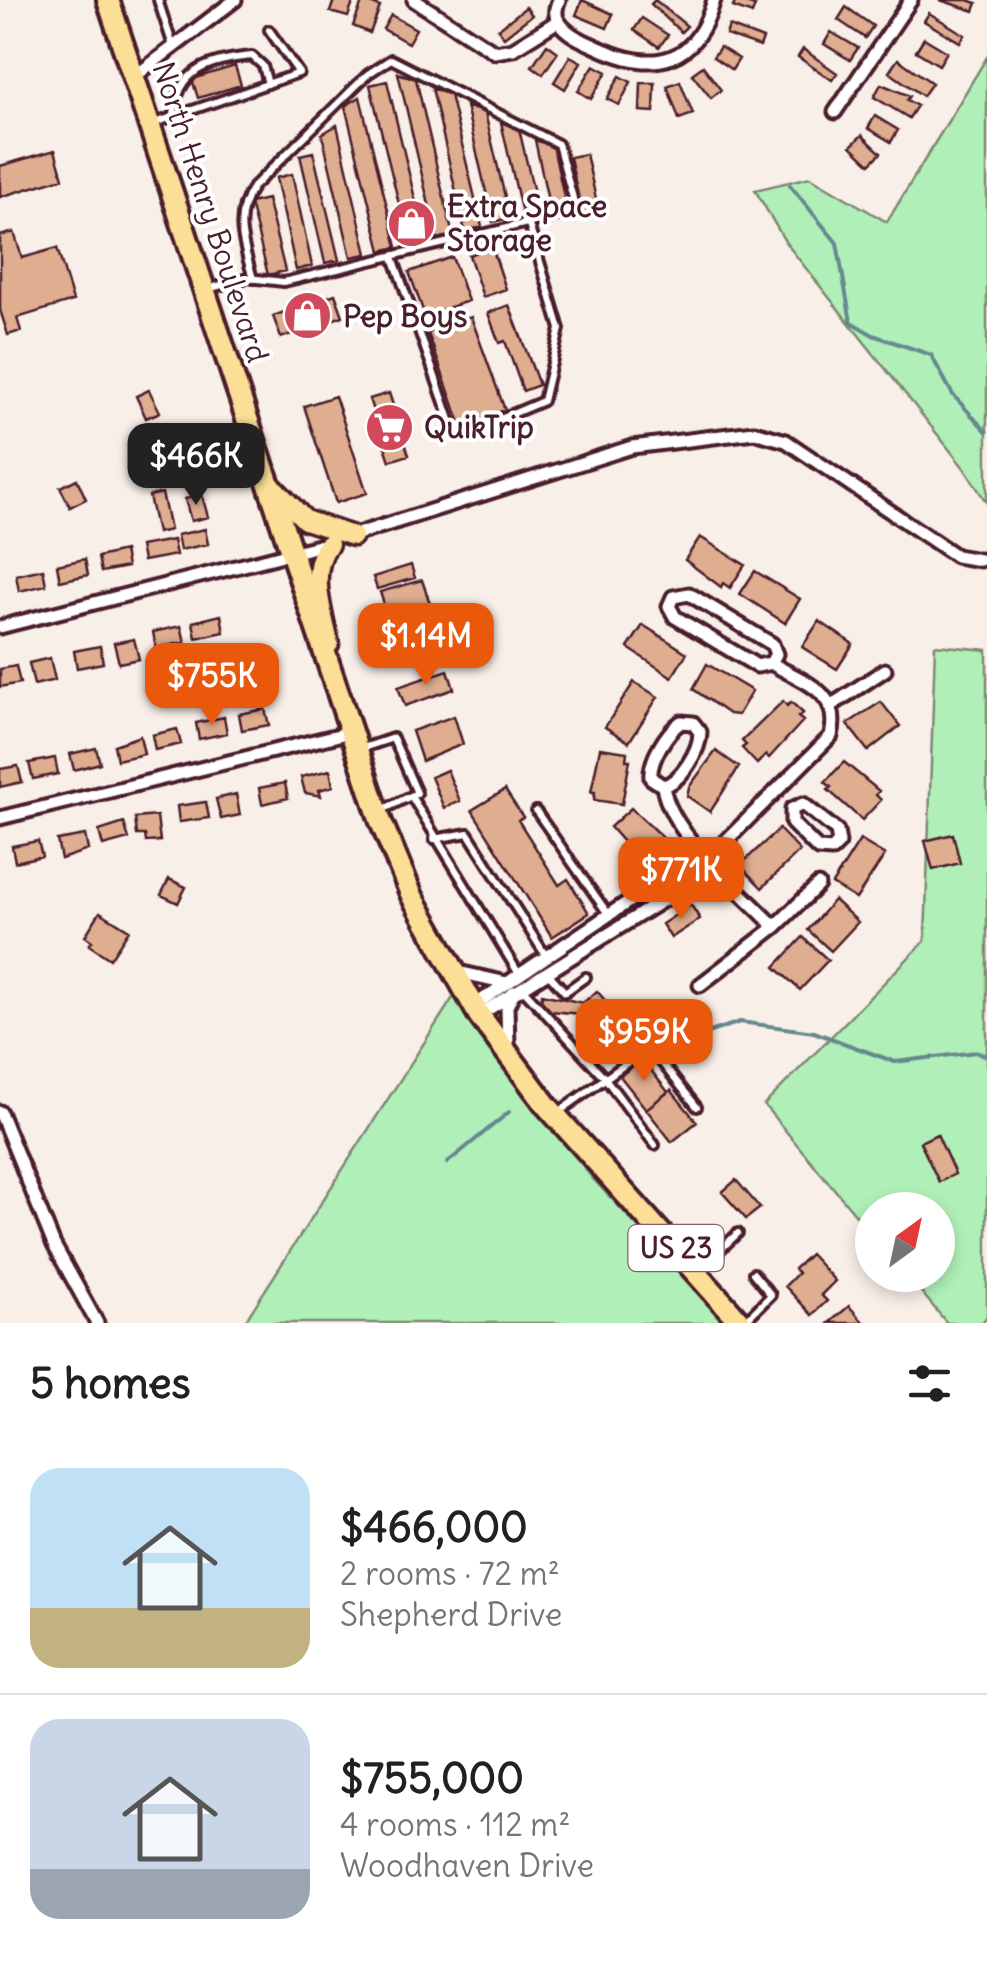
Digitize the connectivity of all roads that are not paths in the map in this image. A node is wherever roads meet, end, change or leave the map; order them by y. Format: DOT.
graph roads {
  1 [pos="108,0"];
  2 [pos="158,0"];
  3 [pos="235,0"];
  4 [pos="414,0"];
  5 [pos="558,0"];
  6 [pos="714,0"];
  7 [pos="911,0"];
  8 [pos="558,21"];
  9 [pos="269,30"];
  10 [pos="174,48"];
  11 [pos="134,77"];
  12 [pos="268,84"];
  13 [pos="836,112"];
  14 [pos="174,115"];
  15 [pos="151,125"];
  16 [pos="529,225"];
  17 [pos="394,257"];
  18 [pos="254,279"];
  19 [pos="206,289"];
  20 [pos="267,480"];
  21 [pos="353,536"];
  22 [pos="329,544"];
  23 [pos="292,555"];
  24 [pos="980,560"];
  25 [pos="719,612"];
  26 [pos="0,627"];
  27 [pos="705,635"];
  28 [pos="772,663"];
  29 [pos="885,670"];
  30 [pos="338,689"];
  31 [pos="832,705"];
  32 [pos="354,741"];
  33 [pos="663,786"];
  34 [pos="777,794"];
  35 [pos="412,796"];
  36 [pos="794,808"];
  37 [pos="536,810"];
  38 [pos="378,812"];
  39 [pos="0,818"];
  40 [pos="434,840"];
  41 [pos="709,858"];
  42 [pos="818,885"];
  43 [pos="609,915"];
  44 [pos="775,927"];
  45 [pos="546,956"];
  46 [pos="450,968"];
  47 [pos="547,972"];
  48 [pos="586,976"];
  49 [pos="518,984"];
  50 [pos="700,985"];
  51 [pos="476,1011"];
  52 [pos="509,1056"];
  53 [pos="605,1078"];
  54 [pos="698,1107"];
  55 [pos="0,1112"];
  56 [pos="555,1115"];
  57 [pos="656,1145"];
  58 [pos="738,1233"];
  59 [pos="697,1272"];
  60 [pos="752,1273"];
  61 [pos="97,1323"];
  62 [pos="742,1323"];
  1 -- 11 [label="highway, North Henry Boulevard / US 23"];
  2 -- 10 [label="lane"];
  3 -- 10 [label="street"];
  4 -- 8 [label="street"];
  5 -- 8 [label="street"];
  6 -- 8 [label="street"];
  7 -- 13 [label="street"];
  9 -- 12 [label="lane"];
  10 -- 11 [label="street"];
  11 -- 15 [label="highway, North Henry Boulevard / US 23"];
  12 -- 14 [label="lane"];
  12 -- 14 [label="lane"];
  14 -- 15 [label="lane"];
  15 -- 19 [label="highway, North Henry Boulevard / US 23"];
  16 -- 17 [label="lane"];
  16 -- 17 [label="lane"];
  16 -- 18 [label="lane"];
  17 -- 18 [label="lane"];
  18 -- 19 [label="lane"];
  19 -- 20 [label="highway, North Henry Boulevard / US 23"];
  20 -- 21 [label="main road"];
  20 -- 23 [label="highway, North Henry Boulevard / US 23"];
  21 -- 22 [label="street"];
  21 -- 24 [label="street"];
  22 -- 23 [label="street"];
  22 -- 30 [label="main road"];
  23 -- 26 [label="street"];
  23 -- 30 [label="highway, North Henry Boulevard / US 23"];
  25 -- 27 [label="street"];
  25 -- 27 [label="street"];
  25 -- 28 [label="street"];
  27 -- 28 [label="street"];
  28 -- 31 [label="street"];
  29 -- 31 [label="street"];
  30 -- 32 [label="highway, North Henry Boulevard / US 23"];
  31 -- 34 [label="street"];
  32 -- 35 [label="lane"];
  32 -- 38 [label="highway, North Henry Boulevard / US 23"];
  32 -- 39 [label="street"];
  33 -- 33 [label="street"];
  33 -- 41 [label="street"];
  34 -- 36 [label="street"];
  34 -- 41 [label="street"];
  35 -- 38 [label="lane"];
  35 -- 40 [label="lane"];
  36 -- 36 [label="street"];
  37 -- 43 [label="lane"];
  38 -- 46 [label="highway, North Henry Boulevard / US 23"];
  40 -- 45 [label="lane"];
  40 -- 49 [label="lane"];
  41 -- 43 [label="street"];
  41 -- 44 [label="street"];
  41 -- 47 [label="street"];
  42 -- 44 [label="street"];
  43 -- 45 [label="street"];
  44 -- 50 [label="street"];
  45 -- 49 [label="street"];
  46 -- 49 [label="street"];
  46 -- 51 [label="highway, North Henry Boulevard / US 23"];
  47 -- 48 [label="lane"];
  47 -- 49 [label="street"];
  49 -- 51 [label="street"];
  49 -- 52 [label="street"];
  49 -- 53 [label="lane"];
  51 -- 52 [label="highway, North Henry Boulevard / US 23"];
  52 -- 56 [label="highway, North Henry Boulevard / US 23"];
  53 -- 54 [label="lane"];
  53 -- 56 [label="lane"];
  53 -- 57 [label="lane"];
  55 -- 61 [label="street"];
  56 -- 59 [label="highway, North Henry Boulevard / US 23"];
  58 -- 59 [label="lane"];
  59 -- 62 [label="highway, North Henry Boulevard / US 23"];
  60 -- 62 [label="lane"];
}
